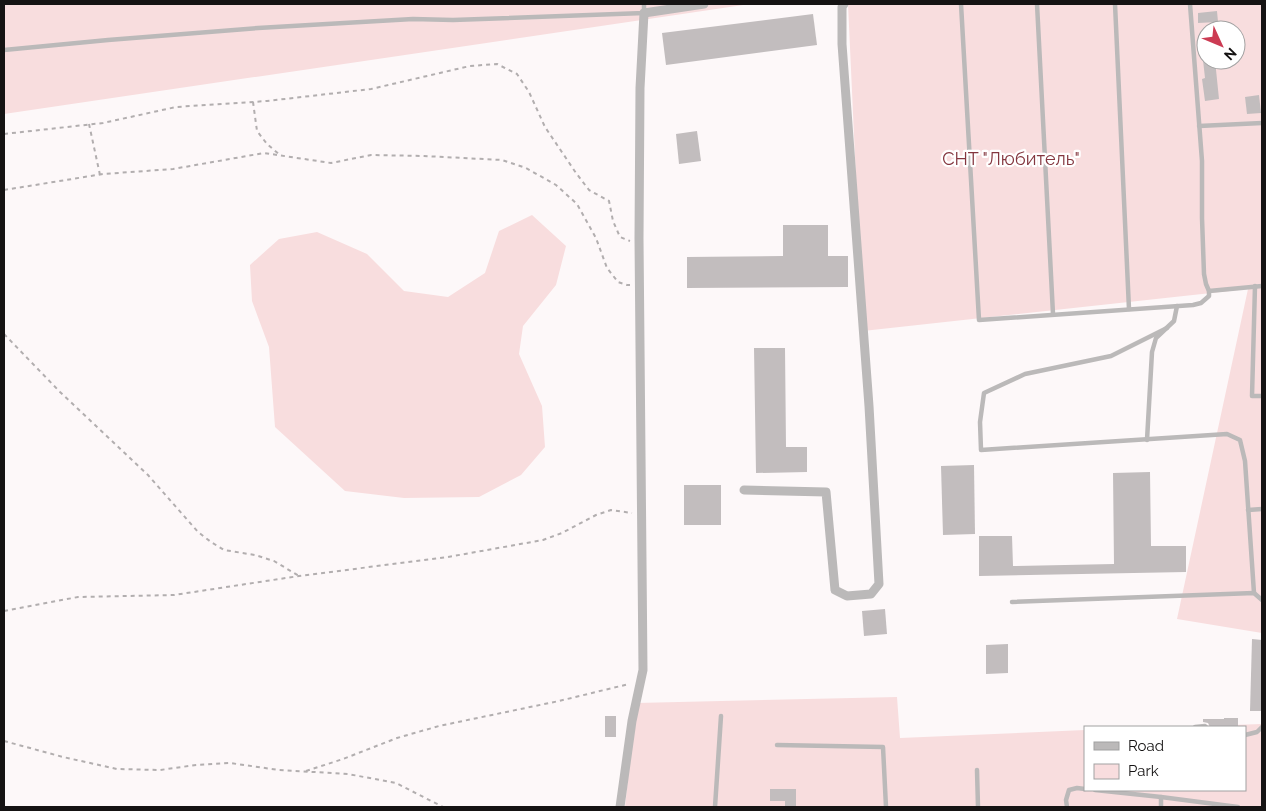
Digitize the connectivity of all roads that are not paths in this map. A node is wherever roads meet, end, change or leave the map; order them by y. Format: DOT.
graph roads {
  1 [pos="704,4"];
  2 [pos="844,4"];
  3 [pos="961,4"];
  4 [pos="1037,4"];
  5 [pos="1115,4"];
  6 [pos="1190,4"];
  7 [pos="644,8"];
  8 [pos="4,50"];
  9 [pos="1262,123"];
  10 [pos="1199,126"];
  11 [pos="1256,286"];
  12 [pos="1262,286"];
  13 [pos="1210,291"];
  14 [pos="1177,306"];
  15 [pos="1129,309"];
  16 [pos="1053,314"];
  17 [pos="1167,328"];
  18 [pos="1262,396"];
  19 [pos="1147,440"];
  20 [pos="744,490"];
  21 [pos="1262,509"];
  22 [pos="1248,510"];
  23 [pos="1254,593"];
  24 [pos="1262,600"];
  25 [pos="1012,602"];
  26 [pos="720,716"];
  27 [pos="1262,727"];
  28 [pos="1246,735"];
  29 [pos="777,745"];
  30 [pos="977,770"];
  31 [pos="1084,789"];
  32 [pos="1105,791"];
  33 [pos="1161,797"];
  34 [pos="620,807"];
  35 [pos="715,807"];
  36 [pos="886,807"];
  37 [pos="978,807"];
  38 [pos="1067,807"];
  39 [pos="1161,807"];
  40 [pos="1238,807"];
  1 -- 7 [label="street"];
  2 -- 20 [label="street"];
  3 -- 16 [label="lane"];
  4 -- 16 [label="lane"];
  5 -- 15 [label="lane"];
  6 -- 10 [label="lane"];
  7 -- 8 [label="lane"];
  7 -- 34 [label="street"];
  9 -- 10 [label="lane"];
  10 -- 13 [label="lane"];
  11 -- 12 [label="lane"];
  11 -- 13 [label="lane"];
  11 -- 18 [label="lane"];
  13 -- 14 [label="lane"];
  14 -- 15 [label="lane"];
  14 -- 17 [label="lane"];
  15 -- 16 [label="lane"];
  17 -- 19 [label="lane"];
  17 -- 19 [label="lane"];
  19 -- 22 [label="lane"];
  21 -- 22 [label="lane"];
  22 -- 23 [label="lane"];
  23 -- 24 [label="lane"];
  23 -- 25 [label="lane"];
  26 -- 35 [label="lane"];
  27 -- 28 [label="lane"];
  29 -- 36 [label="lane"];
  30 -- 37 [label="lane"];
  31 -- 38 [label="lane"];
  32 -- 33 [label="lane"];
  33 -- 39 [label="lane"];
  33 -- 40 [label="lane"];
}
